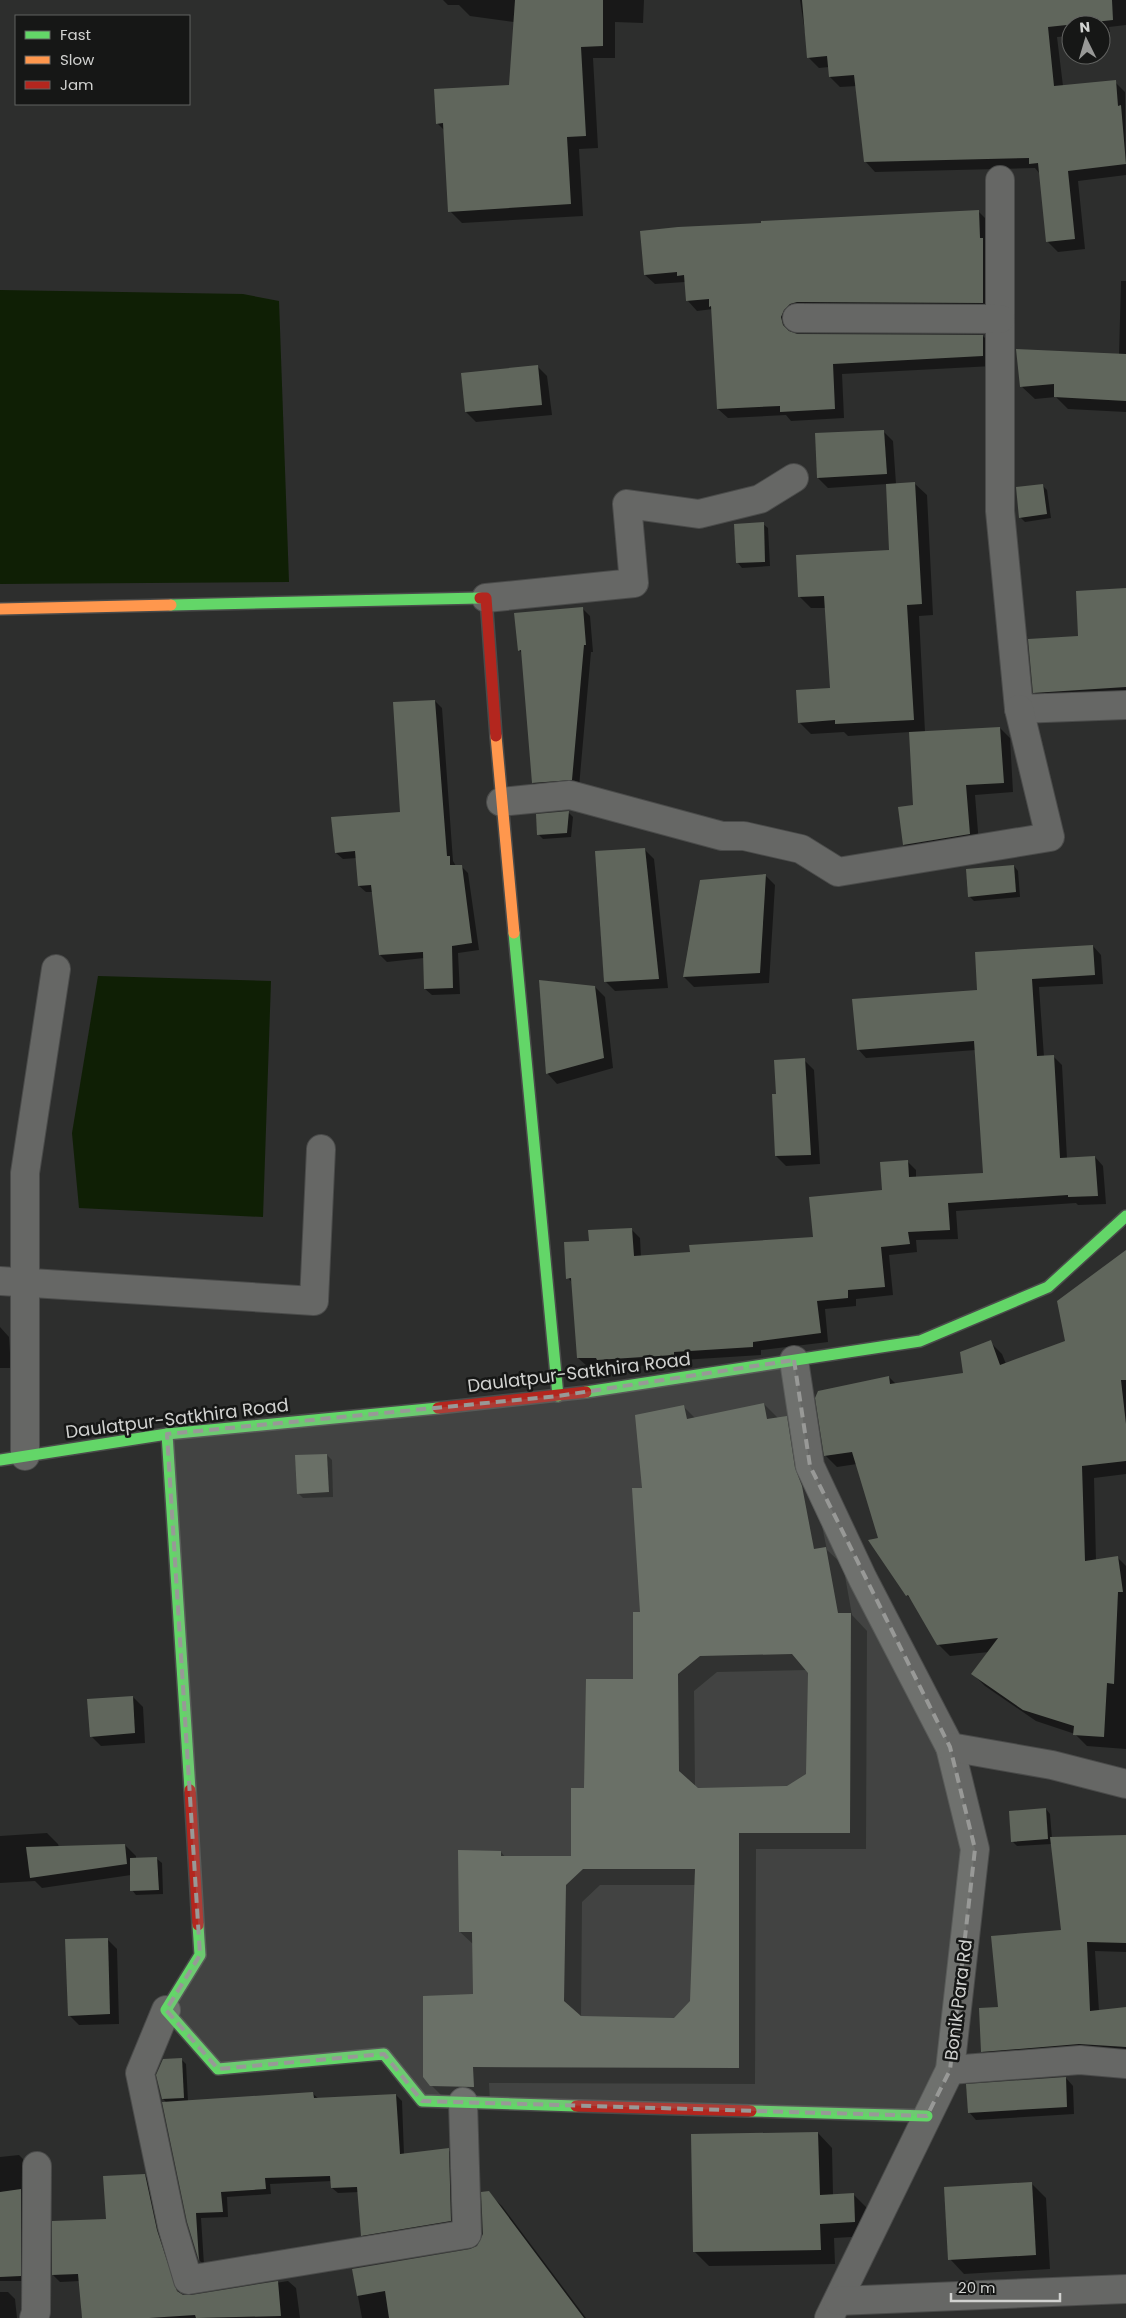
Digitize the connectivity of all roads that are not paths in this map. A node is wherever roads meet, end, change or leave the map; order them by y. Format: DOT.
graph roads {
  1 [pos="1000,180"];
  2 [pos="797,318"];
  3 [pos="1000,319"];
  4 [pos="794,478"];
  5 [pos="486,598"];
  6 [pos="0,609"];
  7 [pos="1126,705"];
  8 [pos="1019,709"];
  9 [pos="501,802"];
  10 [pos="56,969"];
  11 [pos="321,1149"];
  12 [pos="1126,1216"];
  13 [pos="13,1282"];
  14 [pos="794,1360"];
  15 [pos="558,1396"];
  16 [pos="167,1434"];
  17 [pos="13,1458"];
  18 [pos="950,1747"];
  19 [pos="1126,1784"];
  20 [pos="166,2010"];
  21 [pos="1126,2064"];
  22 [pos="950,2070"];
  23 [pos="463,2102"];
  24 [pos="927,2116"];
  25 [pos="37,2166"];
  26 [pos="1126,2289"];
  27 [pos="833,2309"];
  28 [pos="34,2318"];
  1 -- 3 [label="street"];
  2 -- 3 [label="street"];
  3 -- 8 [label="street"];
  4 -- 5 [label="street"];
  5 -- 6 [label="street"];
  5 -- 9 [label="street"];
  7 -- 8 [label="street"];
  8 -- 9 [label="street"];
  9 -- 15 [label="street"];
  10 -- 13 [label="street"];
  11 -- 13 [label="street"];
  12 -- 14 [label="street, Daulatpur-Satkhira Road"];
  13 -- 17 [label="street"];
  14 -- 15 [label="street, Daulatpur-Satkhira Road"];
  14 -- 18 [label="street, Bonik Para Rd"];
  15 -- 16 [label="street, Daulatpur-Satkhira Road"];
  16 -- 17 [label="street, Daulatpur-Satkhira Road"];
  16 -- 20 [label="street"];
  18 -- 19 [label="street"];
  18 -- 22 [label="street, Bonik Para Rd"];
  20 -- 23 [label="street"];
  20 -- 23 [label="street"];
  21 -- 22 [label="street"];
  22 -- 24 [label="street, Bonik Para Rd"];
  23 -- 24 [label="street"];
  24 -- 27 [label="street, Bonik Para Rd"];
  25 -- 28 [label="street"];
  26 -- 27 [label="street"];
}
